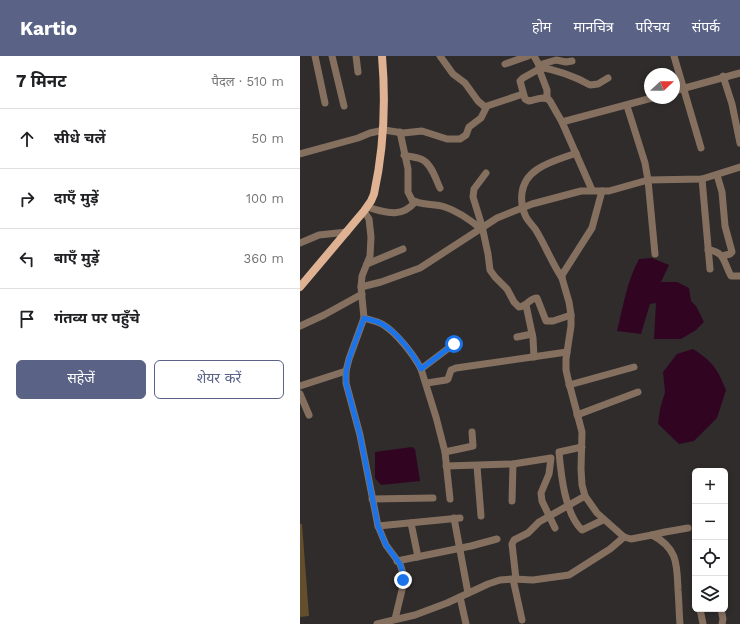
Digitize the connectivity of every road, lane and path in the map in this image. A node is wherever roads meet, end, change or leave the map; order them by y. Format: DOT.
graph roads {
  1 [pos="315,56"];
  2 [pos="332,56"];
  3 [pos="356,56"];
  4 [pos="382,56"];
  5 [pos="440,56"];
  6 [pos="528,56"];
  7 [pos="534,56"];
  8 [pos="674,56"];
  9 [pos="572,61"];
  10 [pos="505,64"];
  11 [pos="539,67"];
  12 [pos="358,72"];
  13 [pos="740,73"];
  14 [pos="724,76"];
  15 [pos="608,78"];
  16 [pos="683,88"];
  17 [pos="680,89"];
  18 [pos="523,94"];
  19 [pos="547,98"];
  20 [pos="644,101"];
  21 [pos="325,103"];
  22 [pos="344,106"];
  23 [pos="627,106"];
  24 [pos="485,107"];
  25 [pos="562,122"];
  26 [pos="384,130"];
  27 [pos="400,132"];
  28 [pos="740,143"];
  29 [pos="701,148"];
  30 [pos="576,153"];
  31 [pos="300,154"];
  32 [pos="404,155"];
  33 [pos="740,167"];
  34 [pos="486,173"];
  35 [pos="717,175"];
  36 [pos="702,179"];
  37 [pos="648,180"];
  38 [pos="440,188"];
  39 [pos="592,190"];
  40 [pos="602,191"];
  41 [pos="415,202"];
  42 [pos="523,208"];
  43 [pos="366,209"];
  44 [pos="481,227"];
  45 [pos="347,232"];
  46 [pos="300,243"];
  47 [pos="403,249"];
  48 [pos="708,250"];
  49 [pos="655,254"];
  50 [pos="722,256"];
  51 [pos="367,264"];
  52 [pos="710,269"];
  53 [pos="740,276"];
  54 [pos="562,278"];
  55 [pos="300,287"];
  56 [pos="362,290"];
  57 [pos="526,305"];
  58 [pos="571,315"];
  59 [pos="364,318"];
  60 [pos="300,326"];
  61 [pos="532,334"];
  62 [pos="516,337"];
  63 [pos="454,344"];
  64 [pos="567,352"];
  65 [pos="534,357"];
  66 [pos="634,367"];
  67 [pos="421,369"];
  68 [pos="346,372"];
  69 [pos="426,384"];
  70 [pos="569,385"];
  71 [pos="300,386"];
  72 [pos="638,392"];
  73 [pos="300,394"];
  74 [pos="310,415"];
  75 [pos="577,415"];
  76 [pos="472,432"];
  77 [pos="582,447"];
  78 [pos="445,452"];
  79 [pos="513,464"];
  80 [pos="446,466"];
  81 [pos="477,466"];
  82 [pos="585,496"];
  83 [pos="433,498"];
  84 [pos="372,499"];
  85 [pos="450,499"];
  86 [pos="512,501"];
  87 [pos="569,506"];
  88 [pos="481,516"];
  89 [pos="550,516"];
  90 [pos="603,520"];
  91 [pos="410,523"];
  92 [pos="378,526"];
  93 [pos="555,528"];
  94 [pos="688,528"];
  95 [pos="652,535"];
  96 [pos="624,537"];
  97 [pos="497,539"];
  98 [pos="460,548"];
  99 [pos="418,557"];
  100 [pos="397,561"];
  101 [pos="514,579"];
  102 [pos="468,593"];
  103 [pos="460,597"];
  104 [pos="701,612"];
  105 [pos="722,612"];
  106 [pos="395,619"];
  107 [pos="522,620"];
  108 [pos="377,624"];
  109 [pos="466,624"];
  110 [pos="680,624"];
  111 [pos="703,624"];
  112 [pos="722,624"];
  1 -- 21 [label="street"];
  2 -- 22 [label="street"];
  3 -- 12 [label="street"];
  4 -- 26 [label="main road"];
  5 -- 24 [label="street"];
  6 -- 10 [label="street"];
  7 -- 11 [label="street"];
  8 -- 16 [label="street"];
  9 -- 11 [label="street"];
  11 -- 15 [label="street"];
  11 -- 18 [label="street"];
  11 -- 19 [label="street"];
  13 -- 14 [label="street"];
  14 -- 16 [label="street"];
  14 -- 28 [label="street"];
  16 -- 17 [label="street"];
  16 -- 29 [label="street"];
  18 -- 19 [label="street"];
  18 -- 24 [label="street"];
  19 -- 25 [label="street"];
  20 -- 23 [label="street"];
  23 -- 25 [label="street"];
  23 -- 37 [label="street"];
  24 -- 27 [label="street"];
  25 -- 30 [label="street"];
  26 -- 27 [label="street"];
  26 -- 31 [label="street"];
  26 -- 43 [label="main road"];
  27 -- 32 [label="street"];
  30 -- 39 [label="street"];
  30 -- 42 [label="street"];
  32 -- 38 [label="street"];
  32 -- 41 [label="street"];
  33 -- 35 [label="street"];
  34 -- 44 [label="street"];
  35 -- 36 [label="street"];
  35 -- 50 [label="street"];
  36 -- 37 [label="street"];
  36 -- 48 [label="street"];
  37 -- 40 [label="street"];
  37 -- 49 [label="street"];
  39 -- 40 [label="street"];
  39 -- 42 [label="street"];
  40 -- 54 [label="street"];
  41 -- 43 [label="street"];
  41 -- 44 [label="street"];
  42 -- 44 [label="street"];
  42 -- 54 [label="street"];
  43 -- 45 [label="main road"];
  43 -- 51 [label="street"];
  44 -- 56 [label="street"];
  44 -- 57 [label="street"];
  45 -- 46 [label="street"];
  45 -- 55 [label="main road"];
  47 -- 51 [label="street"];
  48 -- 50 [label="street"];
  48 -- 52 [label="street"];
  50 -- 53 [label="street"];
  51 -- 56 [label="street"];
  54 -- 58 [label="street"];
  56 -- 59 [label="street"];
  56 -- 60 [label="street"];
  57 -- 58 [label="street"];
  57 -- 61 [label="street"];
  58 -- 64 [label="street"];
  59 -- 67 [label="street"];
  59 -- 68 [label="street"];
  61 -- 62 [label="street"];
  61 -- 65 [label="street"];
  63 -- 67 [label="street"];
  64 -- 65 [label="street"];
  64 -- 70 [label="street"];
  65 -- 69 [label="street"];
  66 -- 70 [label="street"];
  67 -- 69 [label="street"];
  68 -- 71 [label="street"];
  68 -- 84 [label="street"];
  69 -- 78 [label="street"];
  70 -- 75 [label="street"];
  72 -- 75 [label="street"];
  73 -- 74 [label="street"];
  75 -- 77 [label="street"];
  76 -- 78 [label="street"];
  77 -- 82 [label="street"];
  77 -- 87 [label="street"];
  78 -- 80 [label="street"];
  79 -- 81 [label="street"];
  79 -- 86 [label="street"];
  79 -- 89 [label="street"];
  80 -- 81 [label="street"];
  80 -- 85 [label="street"];
  81 -- 88 [label="street"];
  82 -- 87 [label="street"];
  82 -- 90 [label="street"];
  83 -- 84 [label="street"];
  84 -- 92 [label="street"];
  87 -- 89 [label="street"];
  87 -- 90 [label="street"];
  89 -- 93 [label="street"];
  89 -- 101 [label="street"];
  90 -- 96 [label="street"];
  91 -- 92 [label="street"];
  91 -- 98 [label="street"];
  91 -- 99 [label="street"];
  92 -- 100 [label="street"];
  94 -- 95 [label="street"];
  95 -- 96 [label="street"];
  95 -- 110 [label="street"];
  96 -- 101 [label="street"];
  97 -- 98 [label="street"];
  98 -- 99 [label="street"];
  98 -- 102 [label="street"];
  99 -- 100 [label="street"];
  100 -- 106 [label="street"];
  101 -- 102 [label="street"];
  101 -- 107 [label="street"];
  102 -- 103 [label="street"];
  103 -- 106 [label="street"];
  103 -- 109 [label="street"];
  104 -- 111 [label="street"];
  105 -- 112 [label="street"];
  106 -- 108 [label="street"];
}
